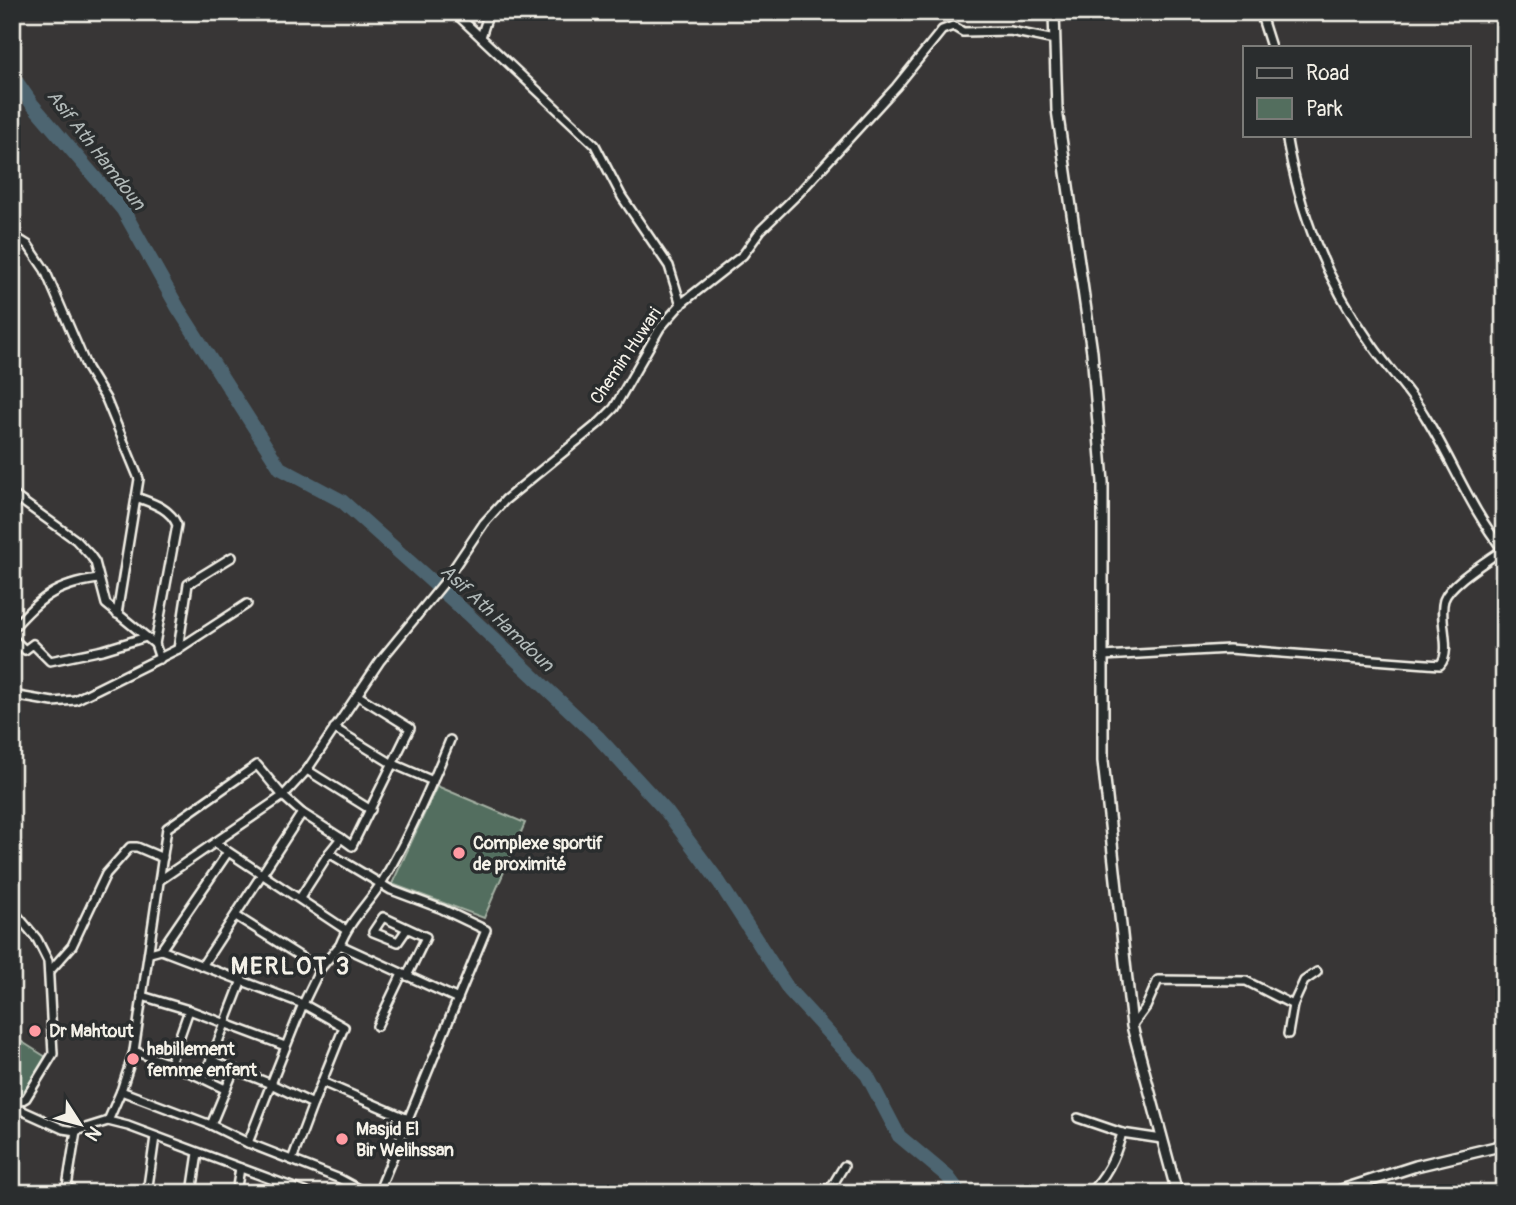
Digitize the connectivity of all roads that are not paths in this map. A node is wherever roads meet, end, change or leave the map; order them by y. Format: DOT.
graph roads {
  1 [pos="454,12"];
  2 [pos="489,12"];
  3 [pos="1054,12"];
  4 [pos="1260,12"];
  5 [pos="481,37"];
  6 [pos="1055,40"];
  7 [pos="1271,46"];
  8 [pos="1286,136"];
  9 [pos="12,234"];
  10 [pos="681,305"];
  11 [pos="12,494"];
  12 [pos="136,497"];
  13 [pos="1503,550"];
  14 [pos="232,557"];
  15 [pos="98,579"];
  16 [pos="247,604"];
  17 [pos="117,614"];
  18 [pos="12,629"];
  19 [pos="146,637"];
  20 [pos="12,638"];
  21 [pos="155,645"];
  22 [pos="178,649"];
  23 [pos="1103,656"];
  24 [pos="160,659"];
  25 [pos="12,695"];
  26 [pos="357,695"];
  27 [pos="334,728"];
  28 [pos="450,740"];
  29 [pos="391,764"];
  30 [pos="307,770"];
  31 [pos="433,781"];
  32 [pos="283,796"];
  33 [pos="371,810"];
  34 [pos="302,813"];
  35 [pos="341,838"];
  36 [pos="215,843"];
  37 [pos="228,852"];
  38 [pos="329,853"];
  39 [pos="163,858"];
  40 [pos="262,874"];
  41 [pos="160,880"];
  42 [pos="380,884"];
  43 [pos="300,898"];
  44 [pos="12,909"];
  45 [pos="236,916"];
  46 [pos="407,929"];
  47 [pos="346,930"];
  48 [pos="340,945"];
  49 [pos="161,950"];
  50 [pos="150,953"];
  51 [pos="202,967"];
  52 [pos="320,969"];
  53 [pos="49,972"];
  54 [pos="1317,972"];
  55 [pos="404,975"];
  56 [pos="242,980"];
  57 [pos="142,996"];
  58 [pos="458,999"];
  59 [pos="303,1004"];
  60 [pos="1293,1005"];
  61 [pos="189,1010"];
  62 [pos="226,1024"];
  63 [pos="377,1026"];
  64 [pos="1132,1026"];
  65 [pos="1288,1034"];
  66 [pos="285,1046"];
  67 [pos="134,1051"];
  68 [pos="211,1060"];
  69 [pos="170,1064"];
  70 [pos="234,1070"];
  71 [pos="202,1078"];
  72 [pos="322,1082"];
  73 [pos="271,1084"];
  74 [pos="225,1089"];
  75 [pos="121,1091"];
  76 [pos="313,1104"];
  77 [pos="12,1106"];
  78 [pos="1079,1118"];
  79 [pos="408,1119"];
  80 [pos="108,1121"];
  81 [pos="211,1125"];
  82 [pos="76,1131"];
  83 [pos="1122,1133"];
  84 [pos="155,1137"];
  85 [pos="1162,1139"];
  86 [pos="248,1143"];
  87 [pos="1504,1145"];
  88 [pos="198,1153"];
  89 [pos="292,1160"];
  90 [pos="844,1166"];
  91 [pos="240,1168"];
  92 [pos="66,1193"];
  93 [pos="147,1193"];
  94 [pos="192,1193"];
  95 [pos="236,1193"];
  96 [pos="308,1193"];
  97 [pos="366,1193"];
  98 [pos="378,1193"];
  99 [pos="818,1193"];
  100 [pos="1089,1193"];
  101 [pos="1177,1193"];
  102 [pos="1332,1193"];
  1 -- 5 [label="street"];
  2 -- 5 [label="street"];
  3 -- 6 [label="street"];
  4 -- 7 [label="street"];
  5 -- 10 [label="street"];
  6 -- 10 [label="street, Chemin Huwari"];
  6 -- 23 [label="street"];
  8 -- 13 [label="street"];
  9 -- 12 [label="street"];
  10 -- 26 [label="street, Chemin Huwari"];
  11 -- 15 [label="street"];
  12 -- 17 [label="street"];
  12 -- 21 [label="street"];
  13 -- 23 [label="street"];
  14 -- 22 [label="street"];
  15 -- 17 [label="street"];
  15 -- 18 [label="street"];
  16 -- 22 [label="street"];
  17 -- 19 [label="street"];
  19 -- 20 [label="street"];
  19 -- 21 [label="street"];
  21 -- 24 [label="street"];
  22 -- 24 [label="street"];
  23 -- 64 [label="street"];
  24 -- 25 [label="street"];
  26 -- 27 [label="street, Chemin Huwari"];
  26 -- 29 [label="street"];
  27 -- 29 [label="street"];
  27 -- 30 [label="street, Chemin Huwari"];
  28 -- 31 [label="street"];
  29 -- 31 [label="street"];
  29 -- 33 [label="street"];
  30 -- 32 [label="street, Chemin Huwari"];
  30 -- 33 [label="street"];
  31 -- 42 [label="street"];
  32 -- 34 [label="street"];
  32 -- 36 [label="street, Chemin Huwari"];
  32 -- 39 [label="street"];
  33 -- 35 [label="street"];
  34 -- 35 [label="street"];
  34 -- 40 [label="street"];
  35 -- 38 [label="street"];
  36 -- 37 [label="street"];
  36 -- 41 [label="street, Chemin Huwari"];
  37 -- 40 [label="street"];
  37 -- 49 [label="street"];
  38 -- 42 [label="street"];
  38 -- 43 [label="street"];
  39 -- 41 [label="street"];
  39 -- 53 [label="street"];
  40 -- 43 [label="street"];
  40 -- 45 [label="street"];
  41 -- 50 [label="street"];
  42 -- 47 [label="street"];
  42 -- 58 [label="street"];
  43 -- 47 [label="street"];
  44 -- 53 [label="street"];
  45 -- 51 [label="street"];
  45 -- 52 [label="street"];
  46 -- 55 [label="street"];
  47 -- 48 [label="street"];
  48 -- 52 [label="street"];
  48 -- 55 [label="street"];
  49 -- 50 [label="street"];
  49 -- 51 [label="street"];
  50 -- 57 [label="street"];
  51 -- 56 [label="street"];
  52 -- 59 [label="street"];
  53 -- 77 [label="street"];
  54 -- 60 [label="street"];
  55 -- 58 [label="street"];
  55 -- 63 [label="street"];
  56 -- 59 [label="street"];
  56 -- 62 [label="street"];
  57 -- 61 [label="street"];
  57 -- 67 [label="street"];
  58 -- 79 [label="street"];
  59 -- 66 [label="street"];
  59 -- 72 [label="street"];
  60 -- 64 [label="street"];
  60 -- 65 [label="street"];
  61 -- 62 [label="street"];
  61 -- 69 [label="street"];
  62 -- 66 [label="street"];
  62 -- 68 [label="street"];
  64 -- 85 [label="street"];
  66 -- 73 [label="street"];
  67 -- 69 [label="street"];
  67 -- 75 [label="street"];
  68 -- 70 [label="street"];
  68 -- 71 [label="street"];
  69 -- 71 [label="street"];
  70 -- 73 [label="street"];
  70 -- 74 [label="street"];
  71 -- 74 [label="street"];
  72 -- 76 [label="street"];
  72 -- 79 [label="street"];
  73 -- 76 [label="street"];
  73 -- 86 [label="street"];
  74 -- 81 [label="street"];
  75 -- 80 [label="street"];
  75 -- 81 [label="street"];
  76 -- 89 [label="street"];
  77 -- 82 [label="street"];
  78 -- 83 [label="street"];
  79 -- 98 [label="street"];
  80 -- 82 [label="street"];
  80 -- 84 [label="street"];
  81 -- 86 [label="street"];
  82 -- 92 [label="street"];
  83 -- 85 [label="street"];
  83 -- 100 [label="street"];
  84 -- 88 [label="street"];
  84 -- 93 [label="street"];
  85 -- 101 [label="street"];
  86 -- 89 [label="street"];
  87 -- 102 [label="street"];
  88 -- 91 [label="street"];
  88 -- 94 [label="street"];
  89 -- 97 [label="street"];
  90 -- 99 [label="street"];
  91 -- 95 [label="street"];
  91 -- 96 [label="street"];
}
